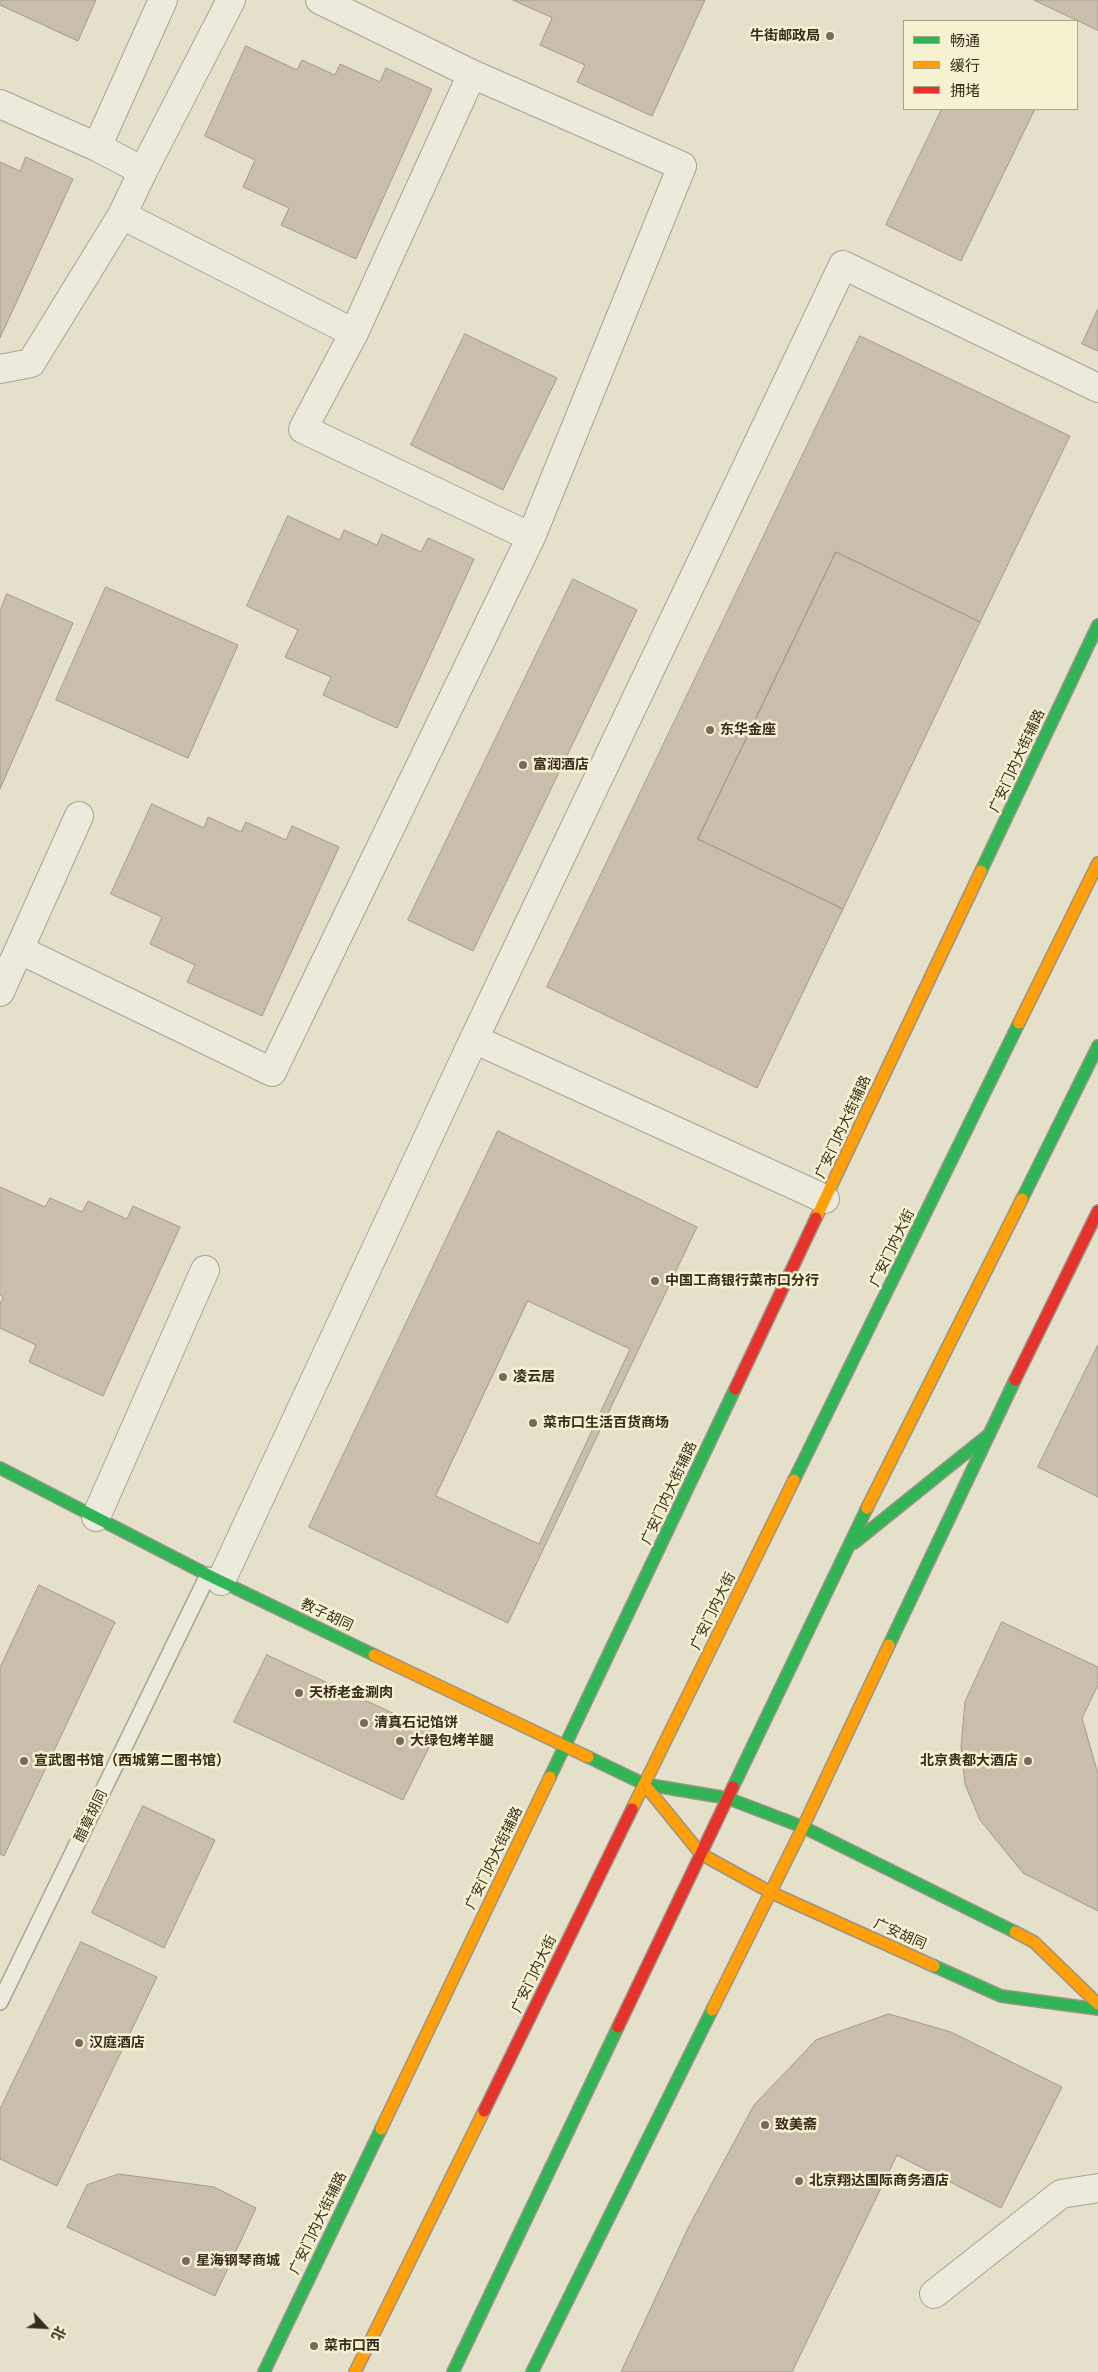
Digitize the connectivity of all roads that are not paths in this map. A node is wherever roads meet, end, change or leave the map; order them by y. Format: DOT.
graph roads {
  1 [pos="163,0"];
  2 [pos="231,0"];
  3 [pos="320,0"];
  4 [pos="472,74"];
  5 [pos="0,104"];
  6 [pos="97,147"];
  7 [pos="143,171"];
  8 [pos="122,215"];
  9 [pos="354,333"];
  10 [pos="0,369"];
  11 [pos="1098,388"];
  12 [pos="531,537"];
  13 [pos="1098,625"];
  14 [pos="79,816"];
  15 [pos="1098,863"];
  16 [pos="20,950"];
  17 [pos="0,992"];
  18 [pos="474,1039"];
  19 [pos="1098,1046"];
  20 [pos="825,1199"];
  21 [pos="1098,1211"];
  22 [pos="205,1270"];
  23 [pos="987,1436"];
  24 [pos="0,1468"];
  25 [pos="96,1517"];
  26 [pos="847,1549"];
  27 [pos="214,1578"];
  28 [pos="566,1745"];
  29 [pos="644,1784"];
  30 [pos="727,1798"];
  31 [pos="803,1828"];
  32 [pos="701,1854"];
  33 [pos="770,1892"];
  34 [pos="0,2002"];
  35 [pos="1098,2004"];
  36 [pos="1098,2009"];
  37 [pos="1098,2188"];
  38 [pos="934,2294"];
  39 [pos="264,2372"];
  40 [pos="355,2372"];
  41 [pos="452,2372"];
  42 [pos="532,2372"];
  1 -- 6 [label="street"];
  2 -- 7 [label="street"];
  3 -- 4 [label="street"];
  4 -- 9 [label="street"];
  4 -- 12 [label="street"];
  5 -- 6 [label="street"];
  6 -- 7 [label="street"];
  7 -- 8 [label="street"];
  8 -- 9 [label="street"];
  8 -- 10 [label="street"];
  9 -- 12 [label="street"];
  11 -- 18 [label="street"];
  12 -- 16 [label="street"];
  13 -- 20 [label="street, 广安门内大街辅路"];
  14 -- 16 [label="street"];
  15 -- 29 [label="street, 广安门内大街"];
  16 -- 17 [label="street"];
  18 -- 20 [label="street"];
  18 -- 27 [label="street"];
  19 -- 26 [label="street"];
  20 -- 28 [label="street, 广安门内大街辅路"];
  21 -- 23 [label="street"];
  22 -- 25 [label="street"];
  23 -- 26 [label="street"];
  23 -- 31 [label="street"];
  24 -- 25 [label="street, 教子胡同"];
  25 -- 27 [label="street, 教子胡同"];
  26 -- 30 [label="street"];
  27 -- 28 [label="street, 教子胡同"];
  27 -- 34 [label="lane, 醋章胡同"];
  28 -- 29 [label="street, 教子胡同"];
  28 -- 39 [label="street, 广安门内大街辅路"];
  29 -- 30 [label="street"];
  29 -- 32 [label="street"];
  29 -- 40 [label="street, 广安门内大街"];
  30 -- 31 [label="street"];
  30 -- 32 [label="street"];
  31 -- 33 [label="street"];
  31 -- 35 [label="street"];
  32 -- 33 [label="street, 广安胡同"];
  32 -- 41 [label="street"];
  33 -- 36 [label="street, 广安胡同"];
  33 -- 42 [label="street"];
  37 -- 38 [label="street"];
}
